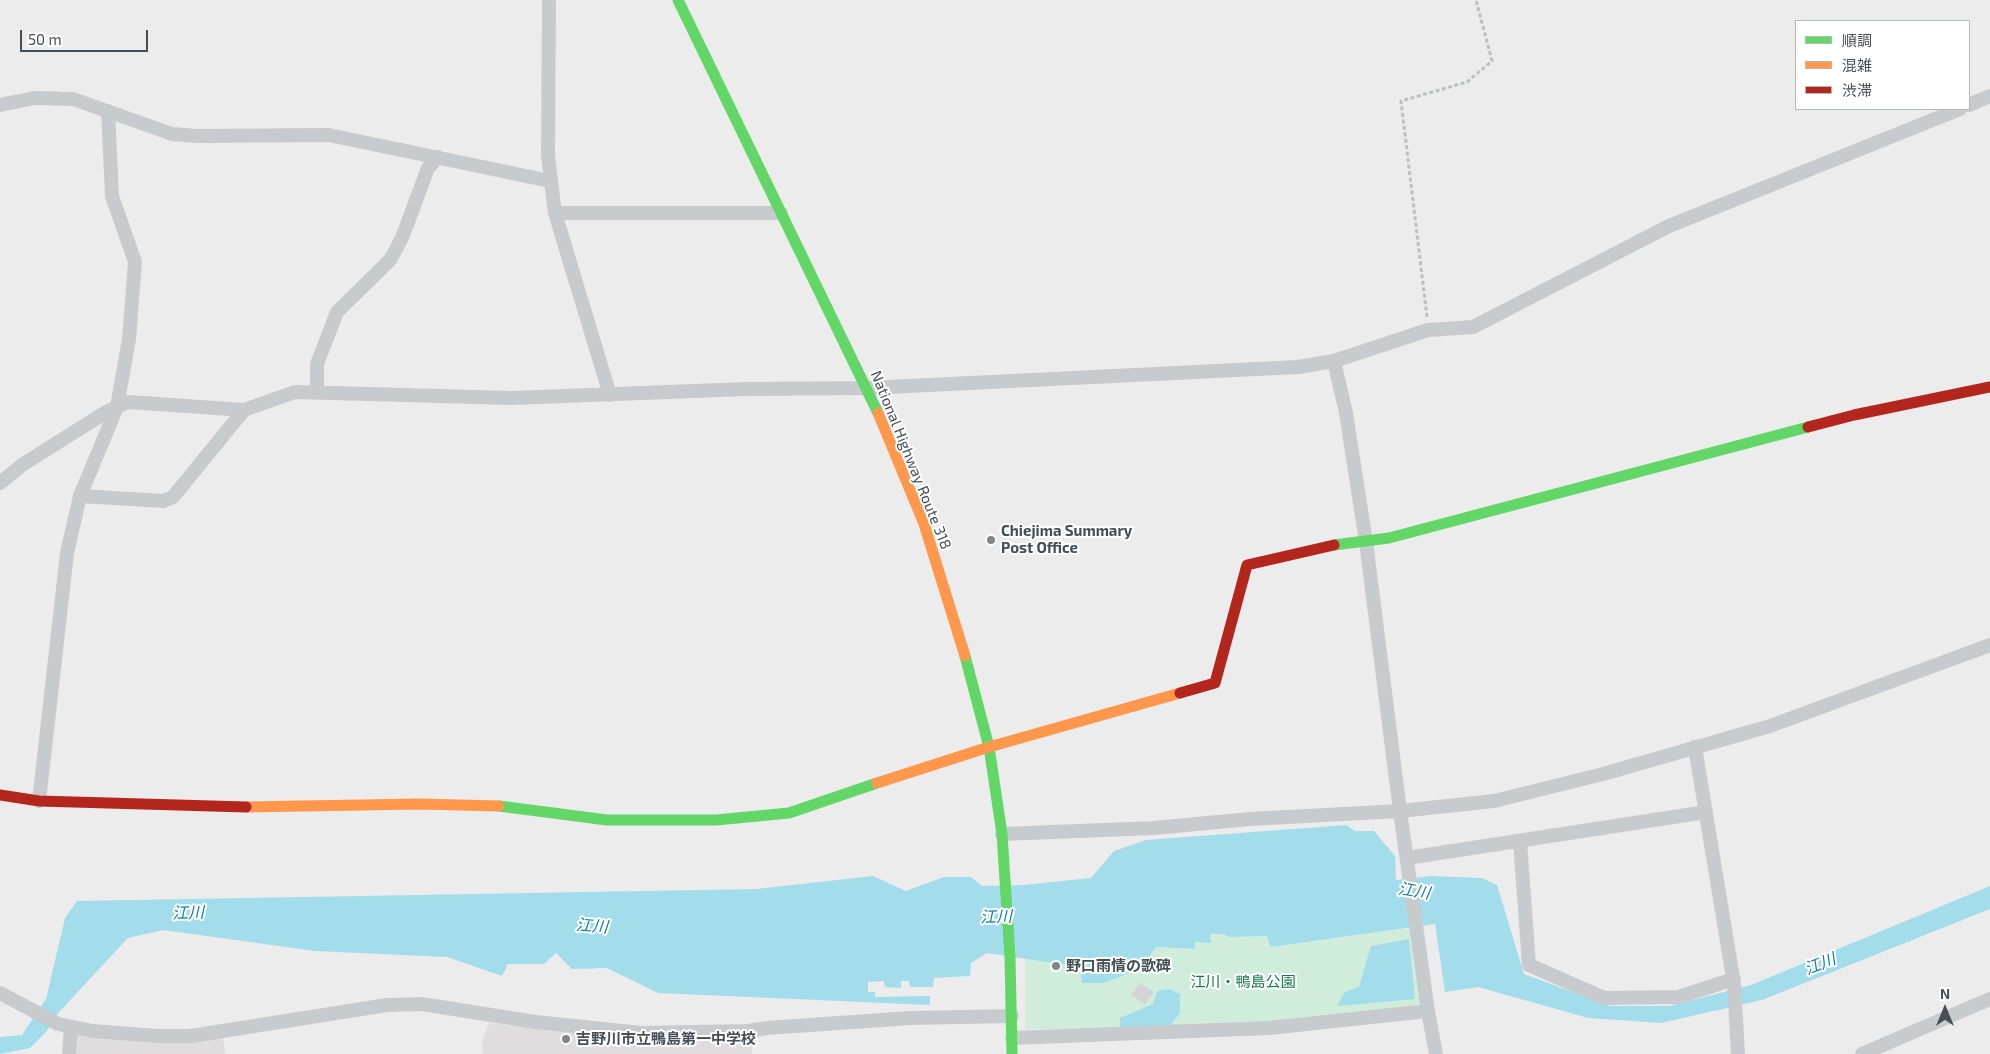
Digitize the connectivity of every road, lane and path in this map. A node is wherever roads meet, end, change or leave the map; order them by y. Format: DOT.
graph roads {
  1 [pos="549,0"];
  2 [pos="678,0"];
  3 [pos="1476,0"];
  4 [pos="1990,96"];
  5 [pos="0,105"];
  6 [pos="1970,105"];
  7 [pos="1958,110"];
  8 [pos="108,111"];
  9 [pos="438,157"];
  10 [pos="550,181"];
  11 [pos="781,213"];
  12 [pos="554,214"];
  13 [pos="1428,330"];
  14 [pos="1334,361"];
  15 [pos="1990,387"];
  16 [pos="868,388"];
  17 [pos="316,393"];
  18 [pos="610,395"];
  19 [pos="117,407"];
  20 [pos="244,410"];
  21 [pos="0,483"];
  22 [pos="80,496"];
  23 [pos="1366,542"];
  24 [pos="1990,645"];
  25 [pos="989,747"];
  26 [pos="1695,747"];
  27 [pos="0,795"];
  28 [pos="39,801"];
  29 [pos="1400,811"];
  30 [pos="1706,812"];
  31 [pos="1002,834"];
  32 [pos="1520,841"];
  33 [pos="1408,864"];
  34 [pos="1734,981"];
  35 [pos="0,993"];
  36 [pos="1990,999"];
  37 [pos="1428,1011"];
  38 [pos="1012,1016"];
  39 [pos="64,1026"];
  40 [pos="1012,1038"];
  41 [pos="69,1054"];
  42 [pos="1012,1054"];
  43 [pos="1436,1054"];
  44 [pos="1738,1054"];
  45 [pos="1862,1054"];
  1 -- 10 [label="street"];
  2 -- 11 [label="main road, National Highway Route 318"];
  3 -- 13 [label="path"];
  4 -- 6 [label="street"];
  5 -- 8 [label="street"];
  7 -- 13 [label="street"];
  8 -- 9 [label="street"];
  8 -- 19 [label="street"];
  9 -- 10 [label="street"];
  9 -- 17 [label="street"];
  10 -- 12 [label="street"];
  11 -- 12 [label="street"];
  11 -- 16 [label="main road, National Highway Route 318"];
  12 -- 18 [label="street"];
  13 -- 14 [label="street"];
  14 -- 16 [label="street"];
  14 -- 23 [label="street"];
  15 -- 23 [label="main road"];
  16 -- 18 [label="street"];
  16 -- 25 [label="main road, National Highway Route 318"];
  17 -- 18 [label="street"];
  17 -- 20 [label="street"];
  19 -- 20 [label="street"];
  19 -- 21 [label="street"];
  19 -- 22 [label="street"];
  20 -- 22 [label="street"];
  22 -- 28 [label="street"];
  23 -- 25 [label="main road"];
  23 -- 29 [label="street"];
  24 -- 26 [label="street"];
  25 -- 28 [label="main road"];
  25 -- 31 [label="main road, National Highway Route 318"];
  26 -- 29 [label="street"];
  26 -- 30 [label="street"];
  27 -- 28 [label="main road"];
  29 -- 31 [label="street"];
  29 -- 33 [label="street"];
  30 -- 32 [label="street"];
  30 -- 34 [label="street"];
  31 -- 38 [label="main road, National Highway Route 318"];
  32 -- 33 [label="street"];
  32 -- 34 [label="street"];
  33 -- 37 [label="street"];
  34 -- 44 [label="street"];
  35 -- 39 [label="street"];
  36 -- 45 [label="street"];
  37 -- 40 [label="street"];
  37 -- 43 [label="street"];
  38 -- 39 [label="street"];
  38 -- 40 [label="main road, National Highway Route 318"];
  39 -- 41 [label="street"];
  40 -- 42 [label="main road, National Highway Route 318"];
}
